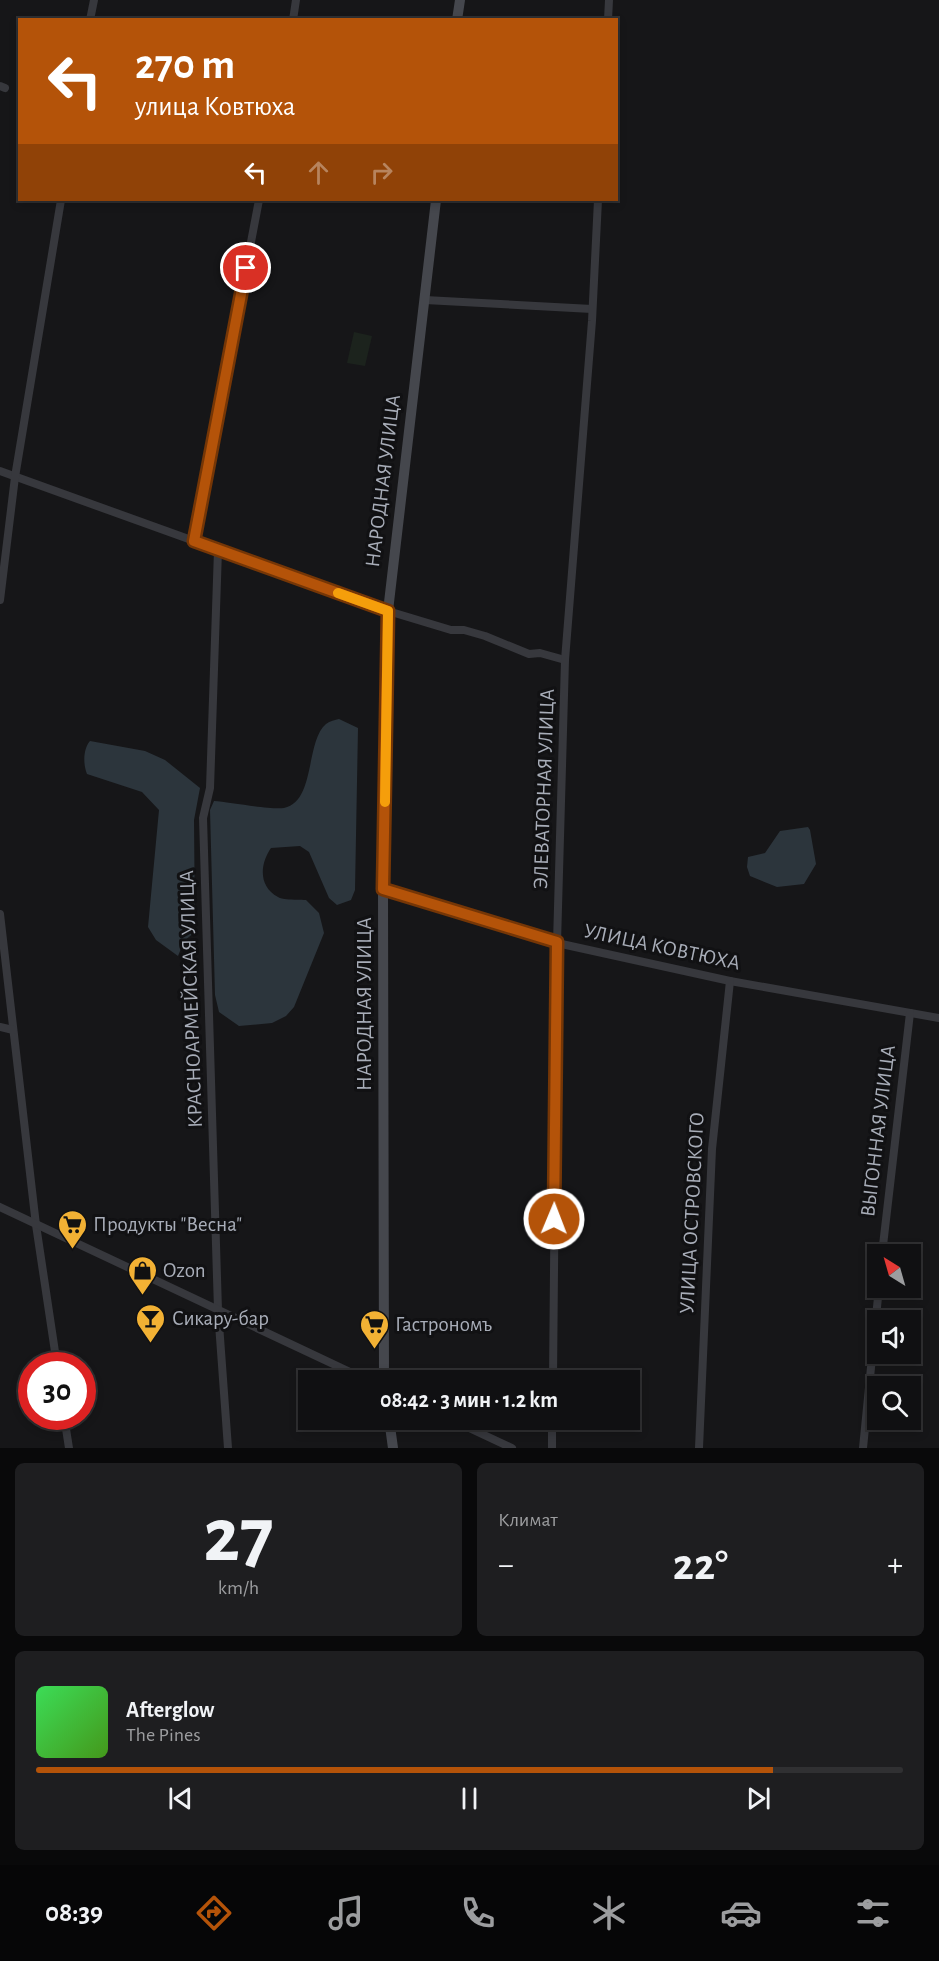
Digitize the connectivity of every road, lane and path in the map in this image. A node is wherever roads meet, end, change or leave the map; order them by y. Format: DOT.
graph roads {
  1 [pos="94,0"];
  2 [pos="296,0"];
  3 [pos="460,0"];
  4 [pos="609,0"];
  5 [pos="90,18"];
  6 [pos="293,18"];
  7 [pos="458,18"];
  8 [pos="608,18"];
  9 [pos="61,201"];
  10 [pos="259,201"];
  11 [pos="436,201"];
  12 [pos="598,201"];
  13 [pos="424,300"];
  14 [pos="592,309"];
  15 [pos="0,471"];
  16 [pos="15,477"];
  17 [pos="194,541"];
  18 [pos="218,550"];
  19 [pos="0,600"];
  20 [pos="388,611"];
  21 [pos="565,660"];
  22 [pos="383,889"];
  23 [pos="0,914"];
  24 [pos="557,942"];
  25 [pos="730,981"];
  26 [pos="910,1013"];
  27 [pos="939,1018"];
  28 [pos="0,1027"];
  29 [pos="13,1030"];
  30 [pos="0,1206"];
  31 [pos="36,1225"];
  32 [pos="883,1244"];
  33 [pos="878,1298"];
  34 [pos="218,1310"];
  35 [pos="55,1352"];
  36 [pos="346,1370"];
  37 [pos="384,1370"];
  38 [pos="552,1370"];
  39 [pos="66,1430"];
  40 [pos="391,1430"];
  41 [pos="474,1430"];
  42 [pos="552,1430"];
  43 [pos="69,1448"];
  44 [pos="228,1448"];
  45 [pos="393,1448"];
  46 [pos="512,1448"];
  47 [pos="552,1448"];
  48 [pos="699,1448"];
  49 [pos="863,1448"];
  1 -- 5 [label="street"];
  2 -- 6 [label="street"];
  3 -- 7 [label="main road"];
  4 -- 8 [label="street"];
  9 -- 16 [label="street"];
  10 -- 17 [label="street"];
  11 -- 13 [label="main road, НАРОДНАЯ УЛИЦА"];
  12 -- 14 [label="street, ЭЛЕВАТОРНАЯ УЛИЦА"];
  13 -- 14 [label="street"];
  13 -- 20 [label="main road, НАРОДНАЯ УЛИЦА"];
  14 -- 21 [label="street, ЭЛЕВАТОРНАЯ УЛИЦА"];
  15 -- 16 [label="street"];
  16 -- 17 [label="street"];
  16 -- 19 [label="street"];
  17 -- 18 [label="street"];
  18 -- 20 [label="street"];
  18 -- 34 [label="street, КРАСНОАРМЕЙСКАЯ УЛИЦА"];
  20 -- 21 [label="street"];
  20 -- 22 [label="main road, НАРОДНАЯ УЛИЦА"];
  21 -- 24 [label="street, ЭЛЕВАТОРНАЯ УЛИЦА"];
  22 -- 24 [label="street, УЛИЦА КОВТЮХА"];
  22 -- 37 [label="main road, НАРОДНАЯ УЛИЦА"];
  23 -- 29 [label="street"];
  24 -- 25 [label="street, УЛИЦА КОВТЮХА"];
  24 -- 38 [label="street, ЭЛЕВАТОРНАЯ УЛИЦА"];
  25 -- 26 [label="street, УЛИЦА КОВТЮХА"];
  25 -- 48 [label="street, УЛИЦА ОСТРОВСКОГО"];
  26 -- 27 [label="street, УЛИЦА КОВТЮХА"];
  26 -- 32 [label="street, ВЫГОННАЯ УЛИЦА"];
  28 -- 29 [label="street"];
  29 -- 31 [label="street"];
  30 -- 31 [label="street"];
  31 -- 34 [label="street"];
  31 -- 35 [label="street"];
  33 -- 49 [label="street"];
  34 -- 36 [label="street"];
  34 -- 44 [label="street, КРАСНОАРМЕЙСКАЯ УЛИЦА"];
  39 -- 43 [label="street"];
  40 -- 45 [label="main road"];
  41 -- 46 [label="street"];
  42 -- 47 [label="street"];
}
